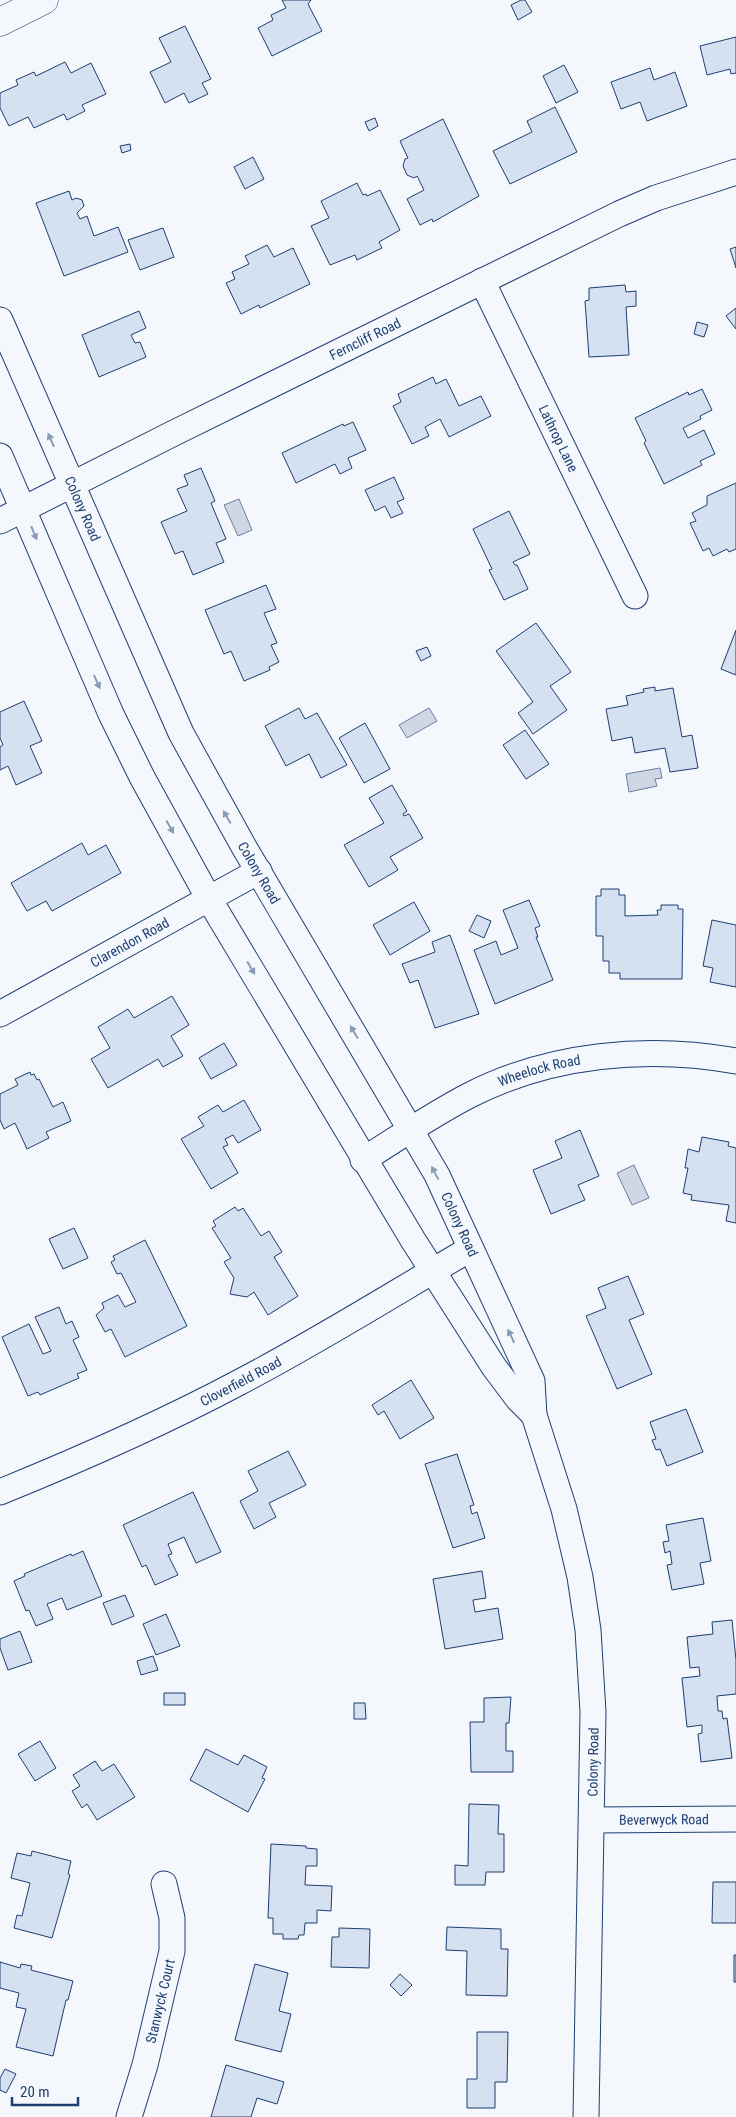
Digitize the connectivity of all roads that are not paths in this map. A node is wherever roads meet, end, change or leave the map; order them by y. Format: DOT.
graph roads {
  1 [pos="44,0"];
  2 [pos="0,22"];
  3 [pos="736,172"];
  4 [pos="482,281"];
  5 [pos="0,320"];
  6 [pos="0,456"];
  7 [pos="72,485"];
  8 [pos="24,509"];
  9 [pos="0,521"];
  10 [pos="635,596"];
  11 [pos="259,871"];
  12 [pos="209,898"];
  13 [pos="0,1014"];
  14 [pos="736,1061"];
  15 [pos="411,1130"];
  16 [pos="363,1160"];
  17 [pos="470,1249"];
  18 [pos="433,1271"];
  19 [pos="534,1415"];
  20 [pos="0,1492"];
  21 [pos="736,1819"];
  22 [pos="592,1820"];
  23 [pos="164,1884"];
  24 [pos="129,2117"];
  25 [pos="586,2117"];
  1 -- 2 [label="main road"];
  3 -- 4 [label="street, Ferncliff Road"];
  4 -- 7 [label="street, Ferncliff Road"];
  4 -- 10 [label="street, Lathrop Lane"];
  7 -- 5 [label="street, Colony Road, one-way"];
  6 -- 8 [label="street, Colony Road"];
  7 -- 8 [label="street, Ferncliff Road"];
  11 -- 7 [label="street, Colony Road, one-way"];
  8 -- 9 [label="street, Ferncliff Road"];
  8 -- 12 [label="street, Colony Road, one-way"];
  11 -- 12 [label="street, Clarendon Road"];
  15 -- 11 [label="street, Colony Road, one-way"];
  12 -- 13 [label="street, Clarendon Road"];
  12 -- 16 [label="street, Colony Road, one-way"];
  14 -- 15 [label="street, Wheelock Road"];
  15 -- 16 [label="street, Wheelock Road"];
  17 -- 15 [label="street, Colony Road, one-way"];
  16 -- 18 [label="street, Colony Road"];
  17 -- 18 [label="street, Cloverfield Road"];
  19 -- 17 [label="street, Colony Road, one-way"];
  18 -- 19 [label="street, Colony Road"];
  18 -- 20 [label="street, Cloverfield Road"];
  19 -- 22 [label="street, Colony Road"];
  21 -- 22 [label="street, Beverwyck Road"];
  22 -- 25 [label="street, Colony Road"];
  23 -- 24 [label="street, Stanwyck Court"];
}
